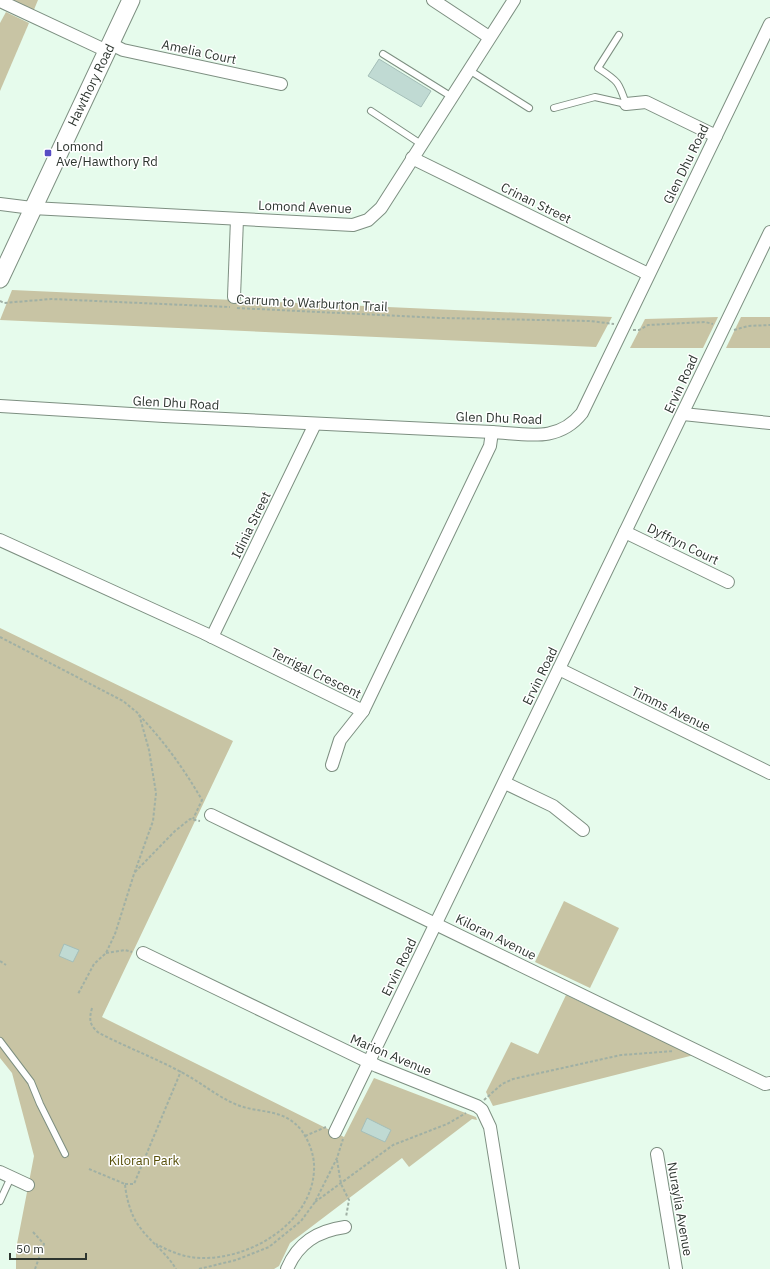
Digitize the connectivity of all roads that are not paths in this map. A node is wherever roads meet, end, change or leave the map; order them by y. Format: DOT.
graph roads {
  1 [pos="131,0"];
  2 [pos="433,0"];
  3 [pos="514,0"];
  4 [pos="0,2"];
  5 [pos="770,24"];
  6 [pos="619,35"];
  7 [pos="490,37"];
  8 [pos="109,48"];
  9 [pos="383,54"];
  10 [pos="469,70"];
  11 [pos="281,84"];
  12 [pos="452,97"];
  13 [pos="626,104"];
  14 [pos="529,108"];
  15 [pos="554,108"];
  16 [pos="371,111"];
  17 [pos="716,136"];
  18 [pos="421,144"];
  19 [pos="412,158"];
  20 [pos="0,204"];
  21 [pos="32,208"];
  22 [pos="237,219"];
  23 [pos="770,232"];
  24 [pos="648,274"];
  25 [pos="0,279"];
  26 [pos="234,297"];
  27 [pos="0,406"];
  28 [pos="683,414"];
  29 [pos="770,422"];
  30 [pos="316,424"];
  31 [pos="492,432"];
  32 [pos="625,532"];
  33 [pos="0,540"];
  34 [pos="728,582"];
  35 [pos="212,637"];
  36 [pos="559,669"];
  37 [pos="363,711"];
  38 [pos="332,765"];
  39 [pos="770,774"];
  40 [pos="505,782"];
  41 [pos="211,815"];
  42 [pos="583,830"];
  43 [pos="436,923"];
  44 [pos="143,953"];
  45 [pos="0,1041"];
  46 [pos="369,1062"];
  47 [pos="770,1083"];
  48 [pos="336,1130"];
  49 [pos="65,1154"];
  50 [pos="657,1154"];
  51 [pos="5,1174"];
  52 [pos="28,1185"];
  53 [pos="0,1200"];
  54 [pos="345,1227"];
  55 [pos="287,1269"];
  56 [pos="513,1269"];
  57 [pos="676,1269"];
  1 -- 8 [label="main road, Hawthory Road"];
  2 -- 7 [label="street"];
  3 -- 7 [label="street, Lomond Avenue"];
  4 -- 8 [label="street, Amelia Court"];
  5 -- 17 [label="street, Glen Dhu Road"];
  6 -- 13 [label="lane"];
  7 -- 10 [label="street, Lomond Avenue"];
  8 -- 11 [label="street, Amelia Court"];
  8 -- 21 [label="main road, Hawthory Road"];
  9 -- 12 [label="lane"];
  10 -- 12 [label="street, Lomond Avenue"];
  10 -- 14 [label="lane"];
  12 -- 18 [label="street, Lomond Avenue"];
  13 -- 15 [label="lane"];
  13 -- 17 [label="street"];
  16 -- 18 [label="lane"];
  17 -- 24 [label="street, Glen Dhu Road"];
  18 -- 19 [label="street, Lomond Avenue"];
  19 -- 22 [label="street, Lomond Avenue"];
  19 -- 24 [label="street, Crinan Street"];
  20 -- 21 [label="street, Lomond Avenue"];
  21 -- 22 [label="street, Lomond Avenue"];
  21 -- 25 [label="main road, Hawthory Road"];
  22 -- 26 [label="street"];
  23 -- 28 [label="street, Ervin Road"];
  24 -- 31 [label="street, Glen Dhu Road"];
  27 -- 30 [label="street, Glen Dhu Road"];
  28 -- 29 [label="street"];
  28 -- 32 [label="street, Ervin Road"];
  30 -- 31 [label="street, Glen Dhu Road"];
  30 -- 35 [label="street, Idinia Street"];
  31 -- 37 [label="street, Terrigal Crescent"];
  32 -- 34 [label="street, Dyffryn Court"];
  32 -- 36 [label="street, Ervin Road"];
  33 -- 35 [label="street, Terrigal Crescent"];
  35 -- 37 [label="street, Terrigal Crescent"];
  36 -- 39 [label="street, Timms Avenue"];
  36 -- 40 [label="street, Ervin Road"];
  37 -- 38 [label="street"];
  40 -- 42 [label="street"];
  40 -- 43 [label="street, Ervin Road"];
  41 -- 43 [label="street, Kiloran Avenue"];
  43 -- 46 [label="street, Ervin Road"];
  43 -- 47 [label="street, Kiloran Avenue"];
  44 -- 46 [label="street, Marion Avenue"];
  45 -- 49 [label="lane"];
  46 -- 48 [label="street, Ervin Road"];
  46 -- 56 [label="street, Marion Avenue"];
  50 -- 57 [label="street, Nuraylia Avenue"];
  51 -- 52 [label="street"];
  51 -- 53 [label="lane"];
  54 -- 55 [label="street"];
}
